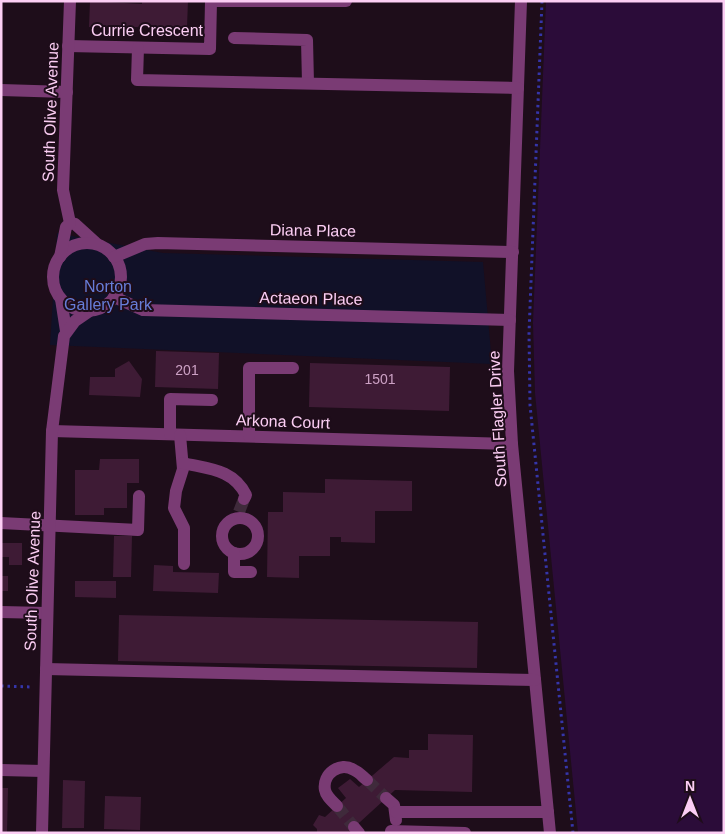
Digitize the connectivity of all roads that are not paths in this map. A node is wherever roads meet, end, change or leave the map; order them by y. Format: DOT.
graph roads {
  1 [pos="70,1"];
  2 [pos="211,1"];
  3 [pos="346,1"];
  4 [pos="521,1"];
  5 [pos="234,38"];
  6 [pos="68,46"];
  7 [pos="138,48"];
  8 [pos="308,84"];
  9 [pos="518,88"];
  10 [pos="1,90"];
  11 [pos="67,92"];
  12 [pos="70,223"];
  13 [pos="97,245"];
  14 [pos="513,252"];
  15 [pos="60,257"];
  16 [pos="114,257"];
  17 [pos="114,297"];
  18 [pos="61,299"];
  19 [pos="91,310"];
  20 [pos="510,320"];
  21 [pos="66,331"];
  22 [pos="293,368"];
  23 [pos="212,400"];
  24 [pos="52,431"];
  25 [pos="175,434"];
  26 [pos="249,436"];
  27 [pos="512,444"];
  28 [pos="184,463"];
  29 [pos="139,496"];
  30 [pos="244,499"];
  31 [pos="1,524"];
  32 [pos="50,525"];
  33 [pos="234,553"];
  34 [pos="184,564"];
  35 [pos="251,572"];
  36 [pos="1,612"];
  37 [pos="47,613"];
  38 [pos="46,669"];
  39 [pos="535,680"];
  40 [pos="1,770"];
  41 [pos="43,771"];
  42 [pos="367,780"];
  43 [pos="386,798"];
  44 [pos="336,806"];
  45 [pos="396,812"];
  46 [pos="548,812"];
  47 [pos="390,832"];
  48 [pos="42,833"];
  49 [pos="465,833"];
  50 [pos="550,833"];
  1 -- 6 [label="street, South Olive Avenue"];
  2 -- 3 [label="street"];
  2 -- 7 [label="street, Currie Crescent"];
  4 -- 9 [label="street, South Flagler Drive"];
  5 -- 8 [label="street"];
  6 -- 7 [label="street, Currie Crescent"];
  6 -- 11 [label="street, South Olive Avenue"];
  7 -- 8 [label="street"];
  8 -- 9 [label="street"];
  9 -- 14 [label="street, South Flagler Drive"];
  10 -- 11 [label="street"];
  11 -- 12 [label="street, South Olive Avenue"];
  12 -- 13 [label="street"];
  12 -- 15 [label="street"];
  13 -- 15 [label="street"];
  13 -- 16 [label="street"];
  14 -- 16 [label="street, Diana Place"];
  14 -- 20 [label="street, South Flagler Drive"];
  15 -- 18 [label="street"];
  16 -- 17 [label="street"];
  17 -- 19 [label="street"];
  17 -- 20 [label="street, Actaeon Place"];
  18 -- 19 [label="street"];
  18 -- 21 [label="street, South Olive Avenue"];
  19 -- 21 [label="street"];
  20 -- 27 [label="street, South Flagler Drive"];
  21 -- 24 [label="street, South Olive Avenue"];
  22 -- 26 [label="street"];
  23 -- 25 [label="street"];
  24 -- 25 [label="street, Arkona Court"];
  24 -- 32 [label="street, South Olive Avenue"];
  25 -- 26 [label="street, Arkona Court"];
  25 -- 28 [label="street"];
  26 -- 27 [label="street, Arkona Court"];
  27 -- 39 [label="street, South Flagler Drive"];
  28 -- 30 [label="street"];
  28 -- 34 [label="street"];
  29 -- 32 [label="street"];
  31 -- 32 [label="street"];
  32 -- 37 [label="street, South Olive Avenue"];
  33 -- 33 [label="street"];
  33 -- 35 [label="street"];
  36 -- 37 [label="street"];
  37 -- 38 [label="street, South Olive Avenue"];
  38 -- 39 [label="street"];
  38 -- 41 [label="street, South Olive Avenue"];
  39 -- 46 [label="street, South Flagler Drive"];
  40 -- 41 [label="street"];
  41 -- 48 [label="street, South Olive Avenue"];
  42 -- 44 [label="street"];
  43 -- 45 [label="street"];
  45 -- 46 [label="street"];
  45 -- 47 [label="street"];
  46 -- 50 [label="street, South Flagler Drive"];
  47 -- 49 [label="street"];
}
